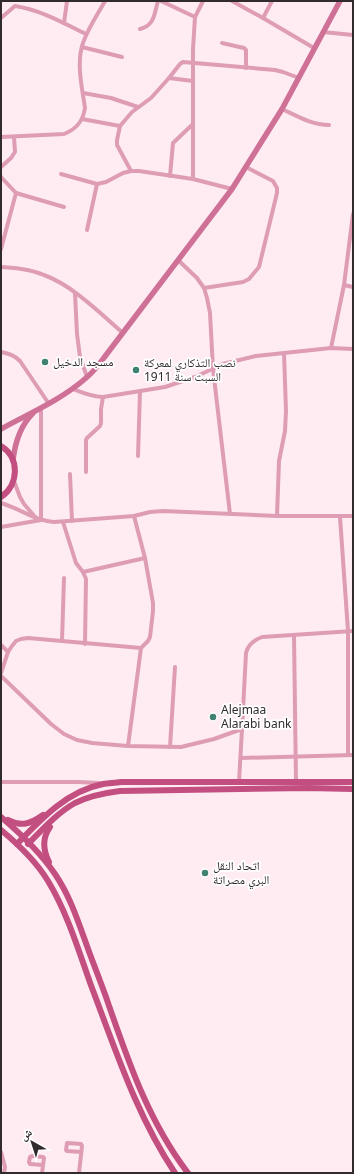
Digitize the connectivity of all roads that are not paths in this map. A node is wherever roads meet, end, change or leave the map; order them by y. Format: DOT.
graph roads {
  1 [pos="16,1"];
  2 [pos="67,1"];
  3 [pos="105,1"];
  4 [pos="158,1"];
  5 [pos="161,1"];
  6 [pos="203,1"];
  7 [pos="232,1"];
  8 [pos="272,1"];
  9 [pos="340,1"];
  10 [pos="15,6"];
  11 [pos="195,17"];
  12 [pos="1,18"];
  13 [pos="263,18"];
  14 [pos="64,23"];
  15 [pos="140,29"];
  16 [pos="323,32"];
  17 [pos="86,34"];
  18 [pos="353,35"];
  19 [pos="222,42"];
  20 [pos="82,48"];
  21 [pos="314,48"];
  22 [pos="122,57"];
  23 [pos="193,62"];
  24 [pos="246,68"];
  25 [pos="170,78"];
  26 [pos="299,78"];
  27 [pos="193,81"];
  28 [pos="83,93"];
  29 [pos="138,107"];
  30 [pos="282,109"];
  31 [pos="82,119"];
  32 [pos="193,124"];
  33 [pos="328,125"];
  34 [pos="120,126"];
  35 [pos="1,137"];
  36 [pos="14,137"];
  37 [pos="1,167"];
  38 [pos="246,167"];
  39 [pos="131,171"];
  40 [pos="61,174"];
  41 [pos="170,176"];
  42 [pos="1,178"];
  43 [pos="193,179"];
  44 [pos="97,184"];
  45 [pos="232,189"];
  46 [pos="16,193"];
  47 [pos="64,207"];
  48 [pos="353,214"];
  49 [pos="87,230"];
  50 [pos="1,249"];
  51 [pos="178,260"];
  52 [pos="1,268"];
  53 [pos="344,285"];
  54 [pos="353,287"];
  55 [pos="204,288"];
  56 [pos="75,293"];
  57 [pos="123,332"];
  58 [pos="331,348"];
  59 [pos="353,349"];
  60 [pos="1,352"];
  61 [pos="284,353"];
  62 [pos="213,369"];
  63 [pos="87,377"];
  64 [pos="73,389"];
  65 [pos="140,391"];
  66 [pos="103,397"];
  67 [pos="49,404"];
  68 [pos="38,409"];
  69 [pos="1,429"];
  70 [pos="1,446"];
  71 [pos="138,456"];
  72 [pos="13,460"];
  73 [pos="86,472"];
  74 [pos="70,474"];
  75 [pos="14,481"];
  76 [pos="1,497"];
  77 [pos="1,503"];
  78 [pos="230,514"];
  79 [pos="134,516"];
  80 [pos="277,516"];
  81 [pos="353,516"];
  82 [pos="340,517"];
  83 [pos="36,518"];
  84 [pos="41,520"];
  85 [pos="72,521"];
  86 [pos="63,522"];
  87 [pos="1,527"];
  88 [pos="145,558"];
  89 [pos="83,572"];
  90 [pos="64,578"];
  91 [pos="351,631"];
  92 [pos="294,635"];
  93 [pos="62,641"];
  94 [pos="85,644"];
  95 [pos="1,645"];
  96 [pos="141,648"];
  97 [pos="8,652"];
  98 [pos="350,659"];
  99 [pos="176,667"];
  100 [pos="1,673"];
  101 [pos="1,676"];
  102 [pos="242,729"];
  103 [pos="128,746"];
  104 [pos="170,747"];
  105 [pos="348,755"];
  106 [pos="353,755"];
  107 [pos="296,756"];
  108 [pos="241,758"];
  109 [pos="1,782"];
  110 [pos="239,782"];
  111 [pos="296,782"];
  112 [pos="353,782"];
  113 [pos="103,784"];
  114 [pos="353,789"];
  115 [pos="61,802"];
  116 [pos="62,812"];
  117 [pos="1,817"];
  118 [pos="1,830"];
  119 [pos="24,837"];
  120 [pos="30,843"];
  121 [pos="17,844"];
  122 [pos="23,850"];
  123 [pos="55,874"];
  124 [pos="1,1152"];
  125 [pos="82,1152"];
  126 [pos="43,1165"];
  127 [pos="4,1173"];
  128 [pos="42,1173"];
  129 [pos="79,1173"];
  130 [pos="175,1173"];
  131 [pos="188,1173"];
  1 -- 10 [label="street"];
  2 -- 14 [label="street"];
  3 -- 17 [label="street"];
  4 -- 15 [label="street"];
  5 -- 11 [label="street"];
  6 -- 11 [label="street"];
  7 -- 13 [label="street"];
  8 -- 13 [label="street"];
  9 -- 16 [label="main road"];
  10 -- 12 [label="street"];
  10 -- 14 [label="street"];
  11 -- 23 [label="street"];
  13 -- 21 [label="street"];
  14 -- 17 [label="street"];
  16 -- 18 [label="street"];
  16 -- 21 [label="main road"];
  17 -- 20 [label="street"];
  19 -- 24 [label="street"];
  20 -- 22 [label="street"];
  20 -- 28 [label="street"];
  21 -- 26 [label="main road"];
  23 -- 24 [label="street"];
  23 -- 25 [label="street"];
  23 -- 27 [label="street"];
  24 -- 26 [label="street"];
  25 -- 27 [label="street"];
  25 -- 29 [label="street"];
  26 -- 30 [label="main road"];
  27 -- 32 [label="street"];
  28 -- 29 [label="street"];
  28 -- 31 [label="street"];
  29 -- 34 [label="street"];
  30 -- 33 [label="street"];
  30 -- 38 [label="main road"];
  31 -- 34 [label="street"];
  31 -- 36 [label="street"];
  32 -- 41 [label="street"];
  32 -- 43 [label="street"];
  34 -- 39 [label="street"];
  35 -- 36 [label="street"];
  36 -- 37 [label="street"];
  38 -- 45 [label="main road"];
  38 -- 55 [label="street"];
  39 -- 41 [label="street"];
  39 -- 44 [label="street"];
  40 -- 44 [label="street"];
  41 -- 43 [label="street"];
  42 -- 46 [label="street"];
  43 -- 45 [label="street"];
  44 -- 49 [label="street"];
  45 -- 51 [label="main road"];
  46 -- 47 [label="street"];
  46 -- 50 [label="street"];
  48 -- 53 [label="street"];
  51 -- 55 [label="street"];
  51 -- 57 [label="main road"];
  52 -- 56 [label="street"];
  53 -- 54 [label="street"];
  53 -- 58 [label="street"];
  55 -- 62 [label="street"];
  56 -- 57 [label="street"];
  56 -- 63 [label="street"];
  57 -- 63 [label="main road"];
  58 -- 59 [label="street"];
  58 -- 61 [label="street"];
  60 -- 67 [label="street"];
  61 -- 62 [label="street"];
  61 -- 80 [label="street"];
  62 -- 65 [label="street"];
  62 -- 78 [label="street"];
  63 -- 64 [label="main road"];
  64 -- 66 [label="street"];
  64 -- 67 [label="main road"];
  65 -- 66 [label="street"];
  65 -- 71 [label="street"];
  66 -- 73 [label="street"];
  67 -- 68 [label="main road"];
  68 -- 69 [label="main road"];
  68 -- 72 [label="main road"];
  68 -- 84 [label="street"];
  70 -- 72 [label="main road"];
  72 -- 75 [label="main road"];
  74 -- 85 [label="street"];
  75 -- 76 [label="main road"];
  75 -- 83 [label="street"];
  77 -- 83 [label="street"];
  78 -- 79 [label="street"];
  78 -- 80 [label="street"];
  79 -- 85 [label="street"];
  79 -- 88 [label="street"];
  80 -- 82 [label="street"];
  81 -- 82 [label="street"];
  82 -- 91 [label="street"];
  83 -- 84 [label="street"];
  84 -- 86 [label="street"];
  84 -- 87 [label="street"];
  85 -- 86 [label="street"];
  86 -- 89 [label="street"];
  88 -- 89 [label="street"];
  88 -- 96 [label="street"];
  89 -- 94 [label="street"];
  90 -- 93 [label="street"];
  91 -- 92 [label="street"];
  91 -- 98 [label="street"];
  92 -- 102 [label="street"];
  92 -- 107 [label="street"];
  93 -- 94 [label="street"];
  93 -- 97 [label="street"];
  94 -- 96 [label="street"];
  95 -- 97 [label="street"];
  96 -- 103 [label="street"];
  97 -- 100 [label="street"];
  98 -- 105 [label="street"];
  99 -- 104 [label="street"];
  101 -- 103 [label="street"];
  102 -- 104 [label="street"];
  102 -- 108 [label="street"];
  103 -- 104 [label="street"];
  105 -- 106 [label="street"];
  105 -- 107 [label="street"];
  107 -- 108 [label="street"];
  107 -- 111 [label="street"];
  108 -- 110 [label="street"];
  109 -- 113 [label="street"];
  110 -- 111 [label="main road"];
  110 -- 113 [label="main road"];
  111 -- 112 [label="main road"];
  113 -- 115 [label="main road"];
  114 -- 116 [label="main road"];
  115 -- 117 [label="main road"];
  115 -- 119 [label="main road"];
  116 -- 120 [label="main road"];
  116 -- 123 [label="main road"];
  117 -- 119 [label="main road"];
  118 -- 121 [label="main road"];
  119 -- 120 [label="main road"];
  119 -- 121 [label="main road"];
  120 -- 122 [label="main road"];
  120 -- 123 [label="main road"];
  121 -- 122 [label="main road"];
  122 -- 130 [label="main road"];
  123 -- 131 [label="main road"];
  124 -- 127 [label="street"];
  125 -- 129 [label="street"];
  126 -- 128 [label="street"];
}
